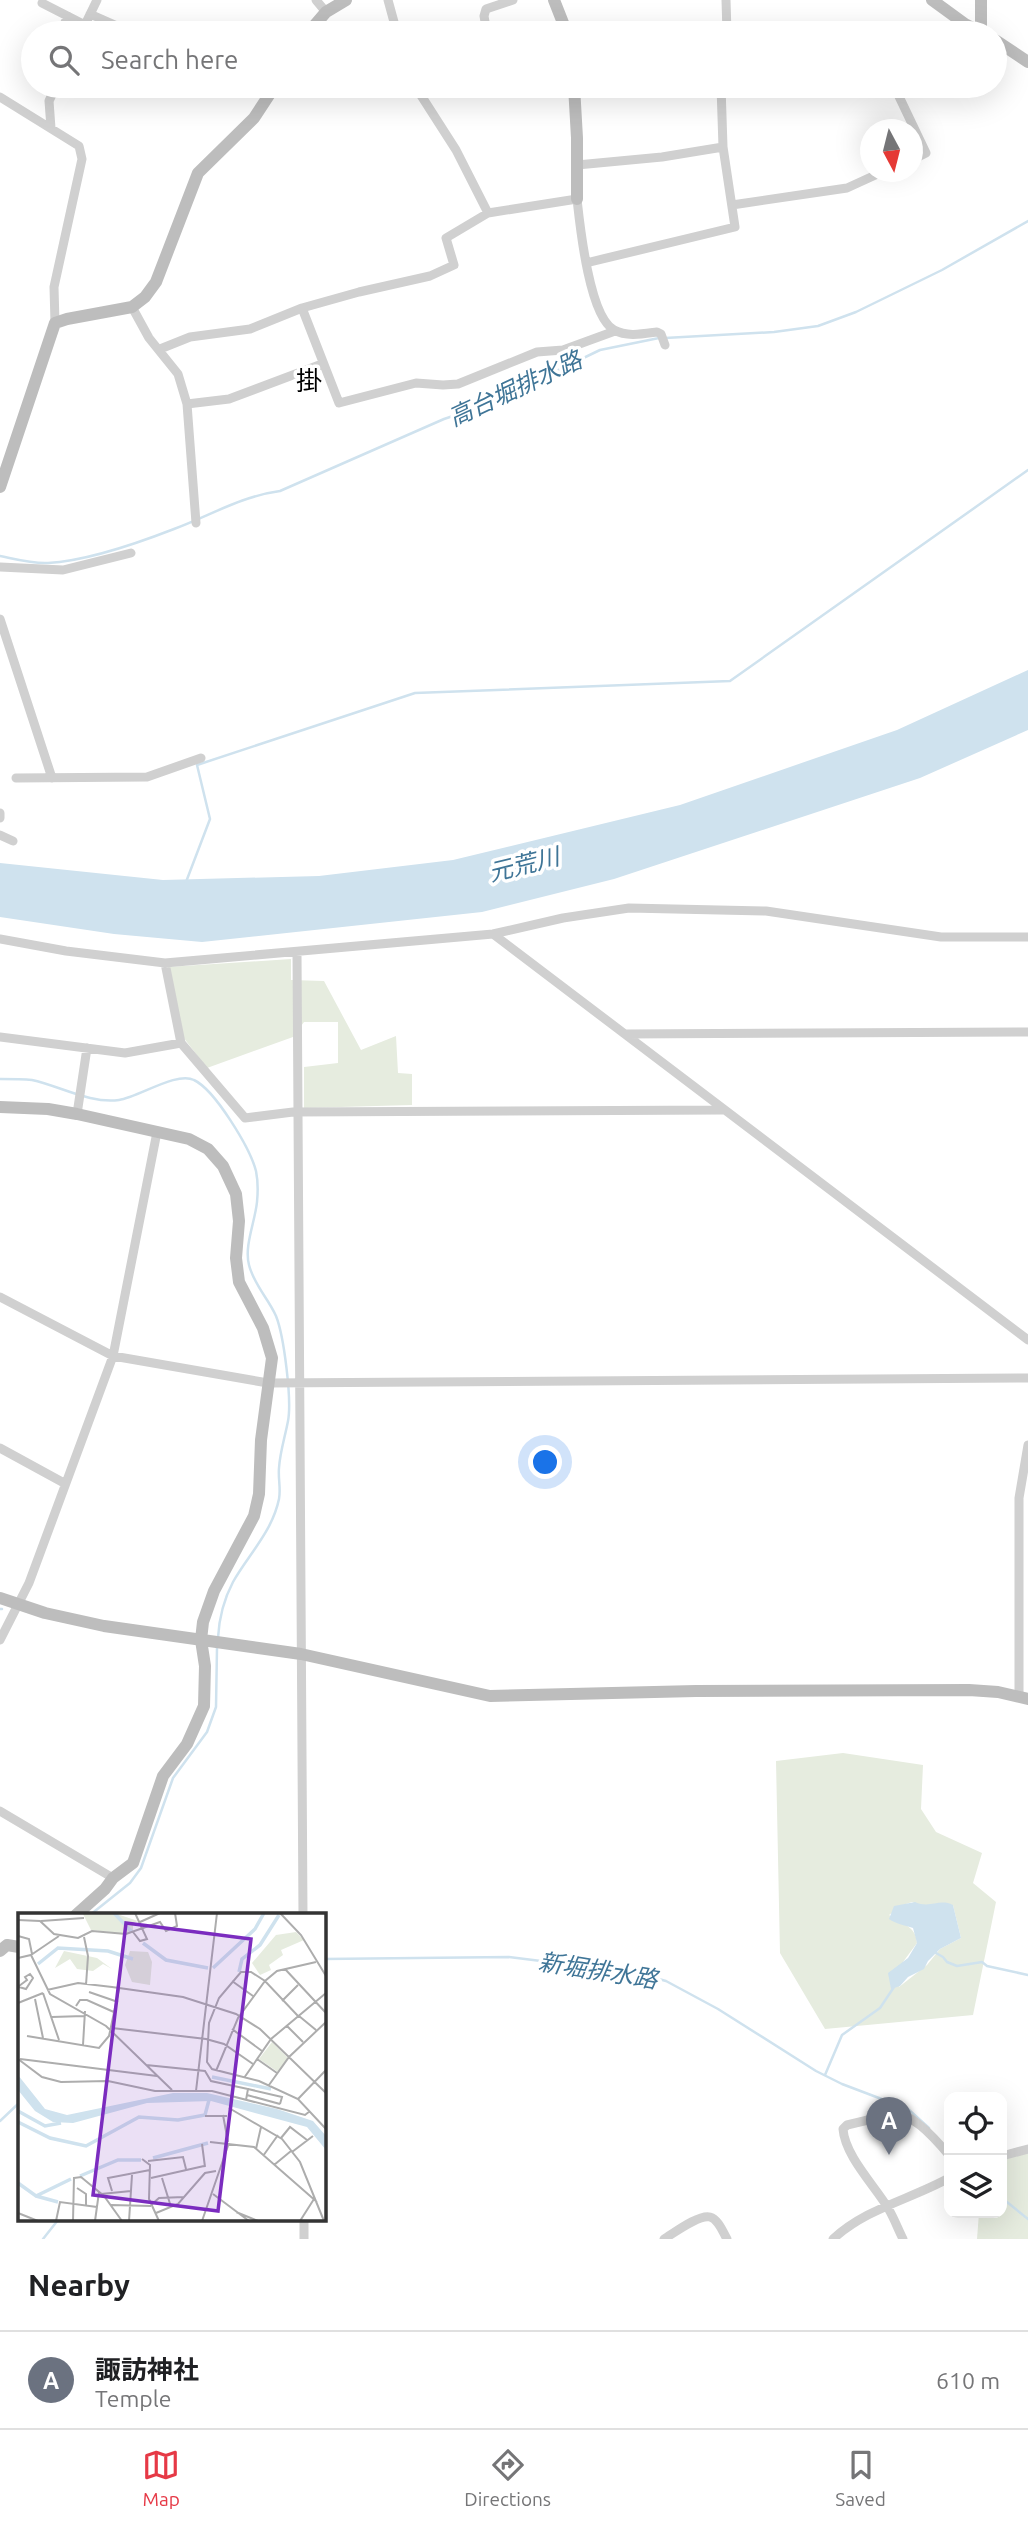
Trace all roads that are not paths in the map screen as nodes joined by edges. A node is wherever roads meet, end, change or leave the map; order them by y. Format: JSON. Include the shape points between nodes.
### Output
{"nodes":[{"id":1,"x":97,"y":0,"type":"edge"},
{"id":2,"x":316,"y":0,"type":"edge"},
{"id":3,"x":346,"y":0,"type":"edge"},
{"id":4,"x":388,"y":0,"type":"edge"},
{"id":5,"x":513,"y":0,"type":"edge"},
{"id":6,"x":554,"y":0,"type":"edge"},
{"id":7,"x":726,"y":0,"type":"edge"},
{"id":8,"x":932,"y":0,"type":"edge"},
{"id":9,"x":981,"y":0,"type":"edge"},
{"id":10,"x":42,"y":3,"type":"dead end"},
{"id":11,"x":326,"y":12,"type":"junction"},
{"id":12,"x":90,"y":14,"type":"junction"},
{"id":13,"x":68,"y":16,"type":"junction"},
{"id":14,"x":66,"y":21,"type":"edge"},
{"id":15,"x":74,"y":21,"type":"edge"},
{"id":16,"x":87,"y":21,"type":"edge"},
{"id":17,"x":106,"y":21,"type":"edge"},
{"id":18,"x":318,"y":21,"type":"edge"},
{"id":19,"x":394,"y":21,"type":"edge"},
{"id":20,"x":485,"y":21,"type":"edge"},
{"id":21,"x":562,"y":21,"type":"edge"},
{"id":22,"x":727,"y":21,"type":"edge"},
{"id":23,"x":961,"y":21,"type":"edge"},
{"id":24,"x":982,"y":21,"type":"edge"},
{"id":25,"x":1007,"y":48,"type":"edge"},
{"id":26,"x":1028,"y":62,"type":"edge"},
{"id":27,"x":0,"y":97,"type":"edge"},
{"id":28,"x":50,"y":98,"type":"edge"},
{"id":29,"x":267,"y":98,"type":"edge"},
{"id":30,"x":423,"y":98,"type":"edge"},
{"id":31,"x":574,"y":98,"type":"edge"},
{"id":32,"x":721,"y":98,"type":"edge"},
{"id":33,"x":900,"y":98,"type":"edge"},
{"id":34,"x":910,"y":119,"type":"edge"},
{"id":35,"x":51,"y":128,"type":"junction"},
{"id":36,"x":723,"y":147,"type":"junction"},
{"id":37,"x":577,"y":165,"type":"junction"},
{"id":38,"x":860,"y":182,"type":"edge"},
{"id":39,"x":577,"y":199,"type":"junction"},
{"id":40,"x":732,"y":205,"type":"junction"},
{"id":41,"x":488,"y":213,"type":"junction"},
{"id":42,"x":586,"y":262,"type":"junction"},
{"id":43,"x":132,"y":307,"type":"junction"},
{"id":44,"x":302,"y":308,"type":"junction"},
{"id":45,"x":55,"y":323,"type":"junction"},
{"id":46,"x":615,"y":331,"type":"junction"},
{"id":47,"x":665,"y":345,"type":"dead end"},
{"id":48,"x":160,"y":349,"type":"junction"},
{"id":49,"x":322,"y":364,"type":"junction"},
{"id":50,"x":187,"y":404,"type":"junction"},
{"id":51,"x":0,"y":487,"type":"edge"},
{"id":52,"x":196,"y":523,"type":"dead end"},
{"id":53,"x":131,"y":553,"type":"dead end"},
{"id":54,"x":0,"y":567,"type":"edge"},
{"id":55,"x":0,"y":619,"type":"edge"},
{"id":56,"x":201,"y":758,"type":"dead end"},
{"id":57,"x":16,"y":778,"type":"dead end"},
{"id":58,"x":52,"y":778,"type":"junction"},
{"id":59,"x":0,"y":835,"type":"edge"},
{"id":60,"x":13,"y":841,"type":"dead end"},
{"id":61,"x":493,"y":934,"type":"junction"},
{"id":62,"x":1028,"y":937,"type":"edge"},
{"id":63,"x":0,"y":939,"type":"edge"},
{"id":64,"x":297,"y":953,"type":"junction"},
{"id":65,"x":165,"y":963,"type":"junction"},
{"id":66,"x":1028,"y":1032,"type":"edge"},
{"id":67,"x":625,"y":1034,"type":"junction"},
{"id":68,"x":0,"y":1037,"type":"edge"},
{"id":69,"x":181,"y":1043,"type":"junction"},
{"id":70,"x":87,"y":1048,"type":"junction"},
{"id":71,"x":0,"y":1107,"type":"edge"},
{"id":72,"x":723,"y":1110,"type":"junction"},
{"id":73,"x":298,"y":1113,"type":"junction"},
{"id":74,"x":77,"y":1114,"type":"junction"},
{"id":75,"x":157,"y":1132,"type":"junction"},
{"id":76,"x":0,"y":1297,"type":"edge"},
{"id":77,"x":1028,"y":1340,"type":"edge"},
{"id":78,"x":113,"y":1356,"type":"junction"},
{"id":79,"x":1028,"y":1378,"type":"edge"},
{"id":80,"x":299,"y":1382,"type":"junction"},
{"id":81,"x":268,"y":1383,"type":"junction"},
{"id":82,"x":1028,"y":1445,"type":"edge"},
{"id":83,"x":0,"y":1448,"type":"edge"},
{"id":84,"x":64,"y":1483,"type":"junction"},
{"id":85,"x":1023,"y":1498,"type":"edge"},
{"id":86,"x":1024,"y":1592,"type":"edge"},
{"id":87,"x":0,"y":1598,"type":"edge"},
{"id":88,"x":20,"y":1605,"type":"junction"},
{"id":89,"x":0,"y":1640,"type":"edge"},
{"id":90,"x":201,"y":1640,"type":"junction"},
{"id":91,"x":301,"y":1654,"type":"junction"},
{"id":92,"x":1023,"y":1698,"type":"edge"},
{"id":93,"x":0,"y":1811,"type":"edge"},
{"id":94,"x":113,"y":1878,"type":"junction"},
{"id":95,"x":78,"y":1913,"type":"edge"},
{"id":96,"x":303,"y":1913,"type":"edge"},
{"id":97,"x":18,"y":1947,"type":"edge"},
{"id":98,"x":0,"y":1951,"type":"edge"},
{"id":99,"x":1028,"y":2149,"type":"edge"},
{"id":100,"x":944,"y":2150,"type":"edge"},
{"id":101,"x":1006,"y":2155,"type":"edge"},
{"id":102,"x":944,"y":2180,"type":"edge"},
{"id":103,"x":887,"y":2206,"type":"junction"},
{"id":104,"x":664,"y":2239,"type":"edge"},
{"id":105,"x":727,"y":2239,"type":"edge"},
{"id":106,"x":833,"y":2239,"type":"edge"},
{"id":107,"x":903,"y":2239,"type":"edge"}],
"edges":[{"from":1,"to":12,"type":"street"},
{"from":2,"to":11,"type":"street"},
{"from":3,"to":11,"type":"street"},
{"from":4,"to":19,"type":"street"},
{"from":5,"to":20,"type":"street","via":[[486,9]]},
{"from":6,"to":21,"type":"street"},
{"from":7,"to":22,"type":"street"},
{"from":8,"to":23,"type":"street"},
{"from":9,"to":24,"type":"street"},
{"from":10,"to":13,"type":"street"},
{"from":11,"to":18,"type":"street"},
{"from":12,"to":16,"type":"street"},
{"from":12,"to":17,"type":"street"},
{"from":13,"to":14,"type":"street"},
{"from":13,"to":15,"type":"street"},
{"from":25,"to":26,"type":"street"},
{"from":27,"to":35,"type":"street"},
{"from":28,"to":35,"type":"street"},
{"from":29,"to":43,"type":"street","via":[[254,118],[198,173],[156,282]]},
{"from":30,"to":41,"type":"street"},
{"from":31,"to":37,"type":"street"},
{"from":32,"to":36,"type":"street"},
{"from":33,"to":34,"type":"street"},
{"from":35,"to":45,"type":"street","via":[[79,146],[82,159],[54,286]]},
{"from":36,"to":37,"type":"street"},
{"from":36,"to":40,"type":"street"},
{"from":37,"to":39,"type":"street"},
{"from":38,"to":40,"type":"street","via":[[847,188]]},
{"from":39,"to":41,"type":"street"},
{"from":39,"to":42,"type":"street"},
{"from":40,"to":42,"type":"street","via":[[734,227]]},
{"from":41,"to":44,"type":"street","via":[[446,238],[454,265],[430,276]]},
{"from":42,"to":46,"type":"street","via":[[597,304]]},
{"from":43,"to":45,"type":"street"},
{"from":43,"to":48,"type":"street"},
{"from":44,"to":48,"type":"street","via":[[250,330],[190,337]]},
{"from":44,"to":49,"type":"street"},
{"from":45,"to":51,"type":"street"},
{"from":46,"to":47,"type":"street","via":[[627,335],[657,332]]},
{"from":46,"to":49,"type":"street","via":[[563,350],[537,352],[458,384],[416,383],[339,403]]},
{"from":48,"to":50,"type":"street","via":[[178,374]]},
{"from":49,"to":50,"type":"street","via":[[229,399]]},
{"from":50,"to":52,"type":"street"},
{"from":53,"to":54,"type":"street","via":[[63,570]]},
{"from":55,"to":58,"type":"street"},
{"from":56,"to":58,"type":"street","via":[[147,777]]},
{"from":57,"to":58,"type":"street"},
{"from":59,"to":60,"type":"street"},
{"from":61,"to":62,"type":"street","via":[[629,908],[766,911],[941,937]]},
{"from":61,"to":64,"type":"street"},
{"from":61,"to":67,"type":"street"},
{"from":63,"to":65,"type":"street"},
{"from":64,"to":65,"type":"street"},
{"from":64,"to":73,"type":"street"},
{"from":65,"to":69,"type":"street"},
{"from":66,"to":67,"type":"street"},
{"from":67,"to":72,"type":"street"},
{"from":68,"to":70,"type":"street"},
{"from":69,"to":70,"type":"street","via":[[124,1053]]},
{"from":69,"to":73,"type":"street","via":[[245,1118]]},
{"from":70,"to":74,"type":"street"},
{"from":71,"to":74,"type":"street"},
{"from":72,"to":73,"type":"street"},
{"from":72,"to":77,"type":"street"},
{"from":73,"to":80,"type":"street"},
{"from":74,"to":75,"type":"street"},
{"from":75,"to":78,"type":"street"},
{"from":75,"to":81,"type":"street","via":[[208,1149],[223,1166],[236,1194],[239,1282],[272,1358]]},
{"from":76,"to":78,"type":"street"},
{"from":78,"to":81,"type":"street"},
{"from":78,"to":84,"type":"street"},
{"from":79,"to":80,"type":"street"},
{"from":80,"to":81,"type":"street"},
{"from":80,"to":91,"type":"street"},
{"from":81,"to":90,"type":"street","via":[[254,1516],[214,1591]]},
{"from":82,"to":85,"type":"street"},
{"from":83,"to":84,"type":"street"},
{"from":84,"to":88,"type":"street"},
{"from":85,"to":86,"type":"street"},
{"from":86,"to":92,"type":"street"},
{"from":87,"to":88,"type":"street"},
{"from":88,"to":89,"type":"street"},
{"from":88,"to":90,"type":"street","via":[[104,1626]]},
{"from":90,"to":91,"type":"street"},
{"from":90,"to":94,"type":"street","via":[[205,1688],[198,1724],[163,1776],[133,1863]]},
{"from":91,"to":92,"type":"street","via":[[510,1698],[696,1691],[969,1690]]},
{"from":91,"to":96,"type":"street"},
{"from":93,"to":94,"type":"street"},
{"from":94,"to":95,"type":"street"},
{"from":97,"to":98,"type":"street","via":[[7,1945]]},
{"from":99,"to":101,"type":"street"},
{"from":100,"to":103,"type":"street","via":[[915,2119],[886,2108],[843,2129],[849,2148]]},
{"from":102,"to":103,"type":"street"},
{"from":103,"to":106,"type":"street","via":[[869,2212]]},
{"from":103,"to":107,"type":"street"},
{"from":104,"to":105,"type":"street","via":[[699,2217],[709,2216]]}]}
